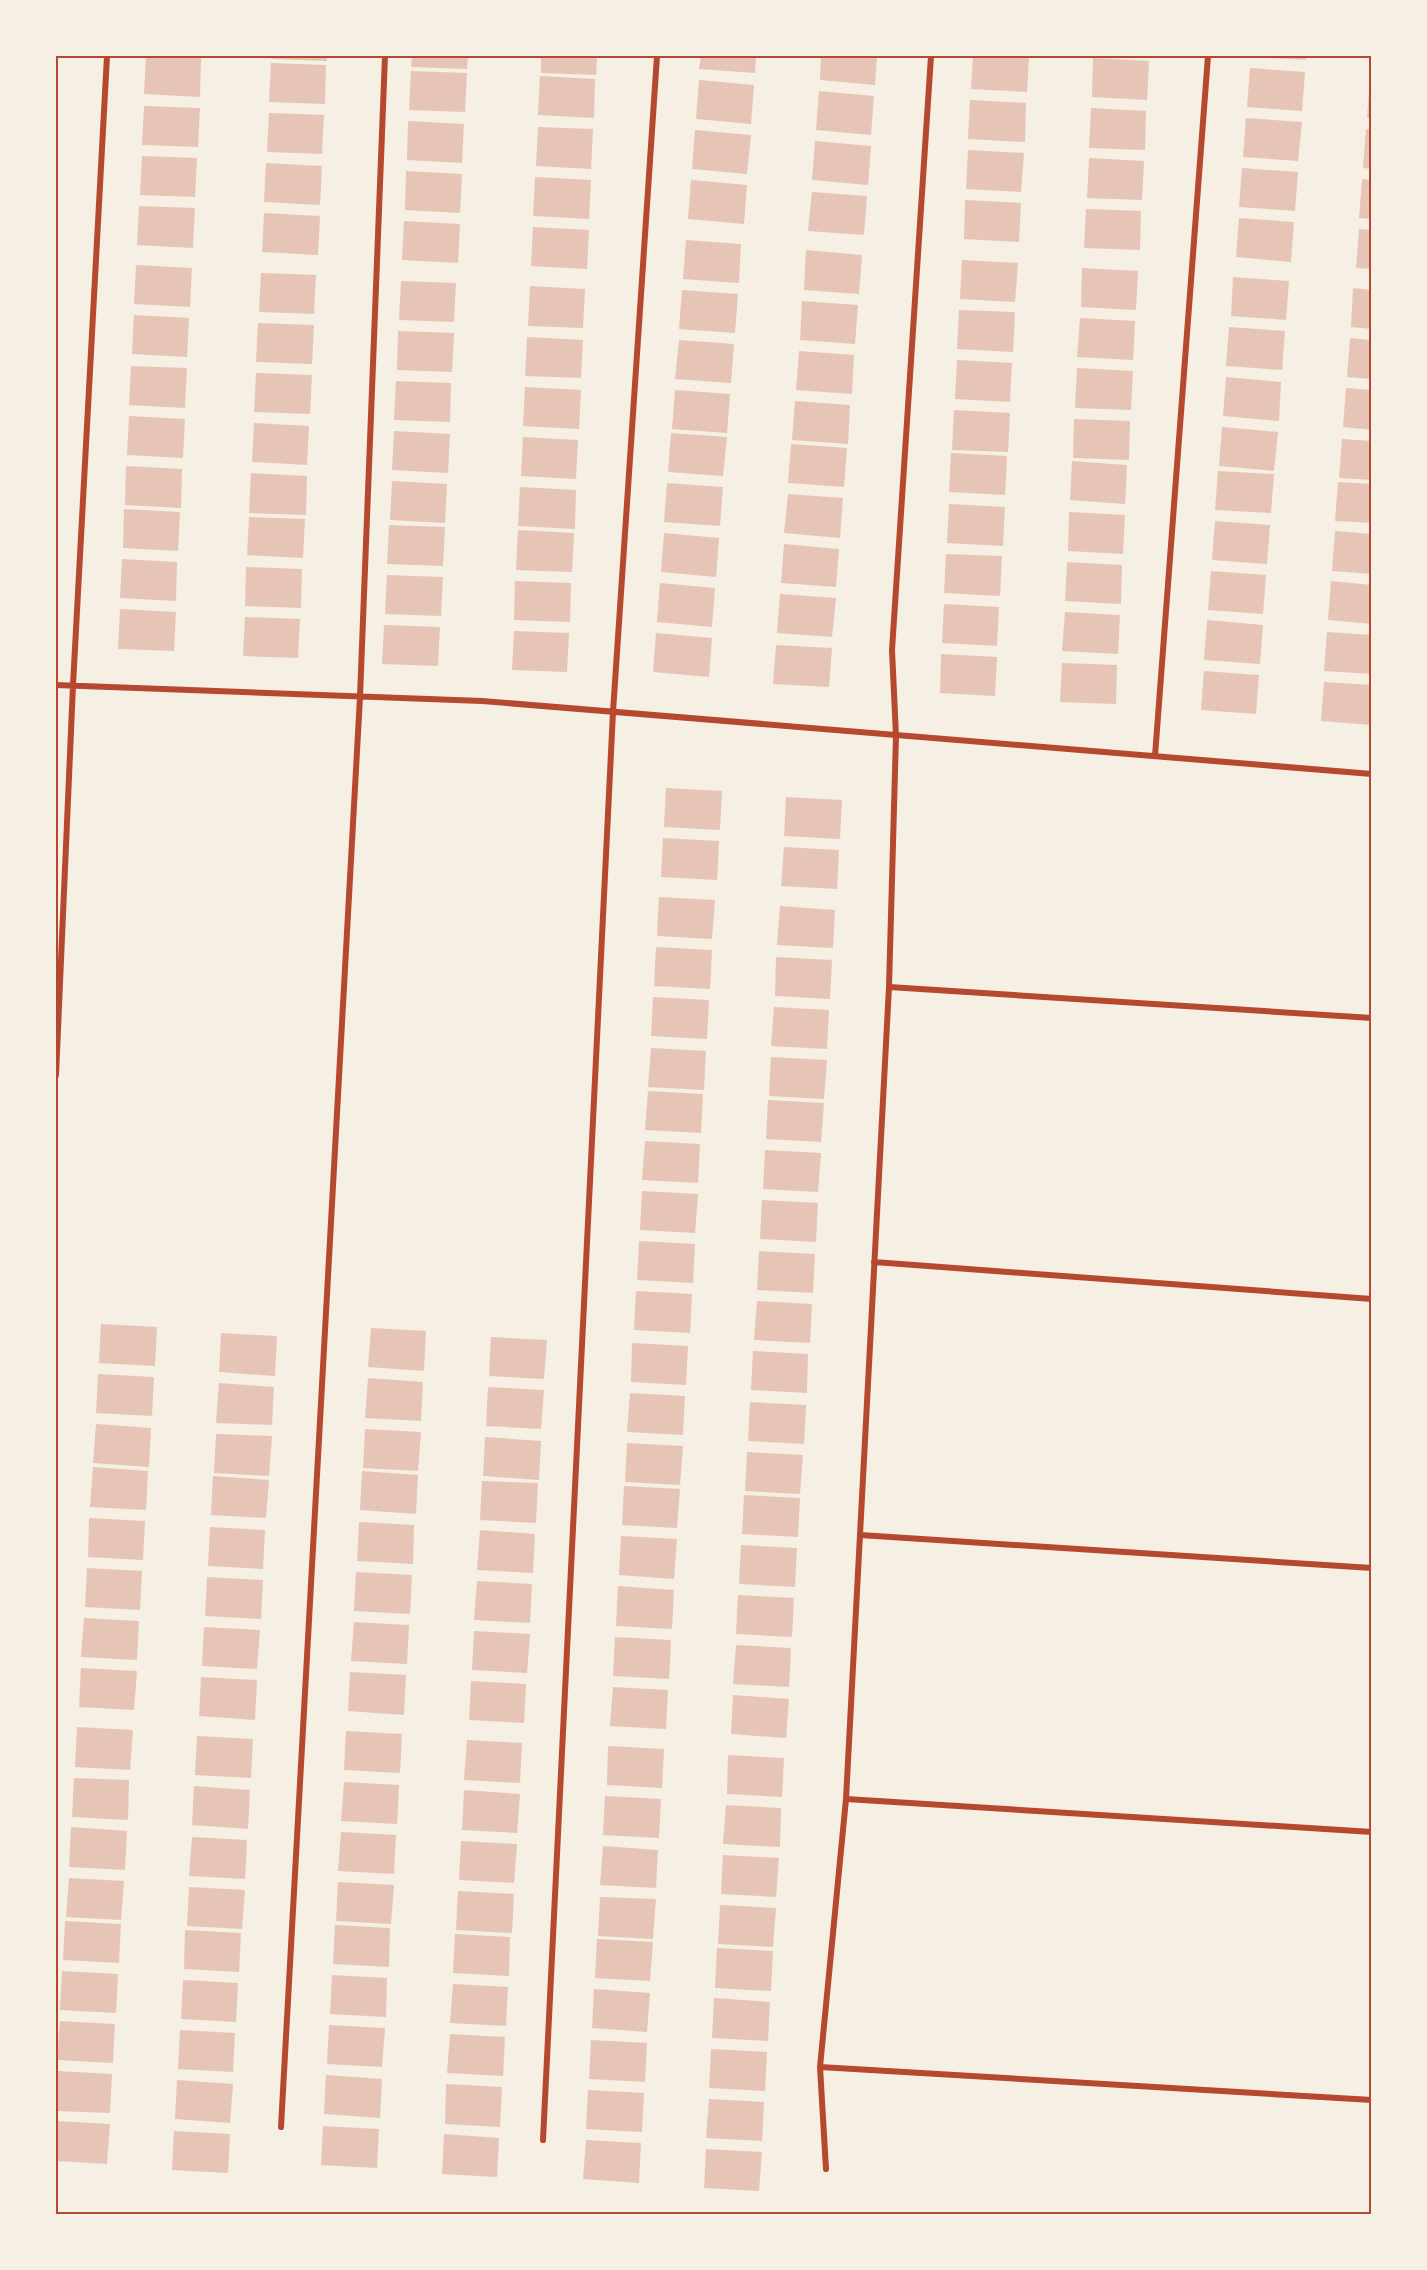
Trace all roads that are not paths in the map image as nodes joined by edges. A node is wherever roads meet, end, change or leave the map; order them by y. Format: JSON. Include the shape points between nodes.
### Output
{"nodes":[{"id":1,"x":107,"y":56,"type":"edge"},
{"id":2,"x":386,"y":56,"type":"edge"},
{"id":3,"x":657,"y":56,"type":"edge"},
{"id":4,"x":931,"y":56,"type":"edge"},
{"id":5,"x":1208,"y":56,"type":"edge"},
{"id":6,"x":56,"y":685,"type":"edge"},
{"id":7,"x":74,"y":686,"type":"junction"},
{"id":8,"x":360,"y":697,"type":"junction"},
{"id":9,"x":613,"y":712,"type":"junction"},
{"id":10,"x":896,"y":736,"type":"junction"},
{"id":11,"x":1155,"y":756,"type":"junction"},
{"id":12,"x":1371,"y":774,"type":"edge"},
{"id":13,"x":889,"y":987,"type":"junction"},
{"id":14,"x":1371,"y":1018,"type":"edge"},
{"id":15,"x":56,"y":1075,"type":"edge"},
{"id":16,"x":874,"y":1262,"type":"junction"},
{"id":17,"x":1371,"y":1299,"type":"edge"},
{"id":18,"x":860,"y":1535,"type":"junction"},
{"id":19,"x":1371,"y":1569,"type":"edge"},
{"id":20,"x":846,"y":1799,"type":"junction"},
{"id":21,"x":1371,"y":1832,"type":"edge"},
{"id":22,"x":819,"y":2067,"type":"junction"},
{"id":23,"x":1371,"y":2100,"type":"edge"},
{"id":24,"x":282,"y":2127,"type":"dead end"},
{"id":25,"x":543,"y":2140,"type":"dead end"},
{"id":26,"x":826,"y":2169,"type":"dead end"}],
"edges":[{"from":1,"to":7,"type":"street"},
{"from":2,"to":8,"type":"street"},
{"from":3,"to":9,"type":"street"},
{"from":4,"to":10,"type":"street","via":[[892,650]]},
{"from":5,"to":11,"type":"street"},
{"from":6,"to":7,"type":"street"},
{"from":7,"to":8,"type":"street"},
{"from":7,"to":15,"type":"street"},
{"from":8,"to":9,"type":"street","via":[[482,701]]},
{"from":8,"to":24,"type":"street"},
{"from":9,"to":10,"type":"street"},
{"from":9,"to":25,"type":"street"},
{"from":10,"to":11,"type":"street"},
{"from":10,"to":13,"type":"street"},
{"from":11,"to":12,"type":"street"},
{"from":13,"to":14,"type":"street"},
{"from":13,"to":16,"type":"street"},
{"from":16,"to":17,"type":"street"},
{"from":16,"to":18,"type":"street"},
{"from":18,"to":19,"type":"street"},
{"from":18,"to":20,"type":"street"},
{"from":20,"to":21,"type":"street"},
{"from":20,"to":22,"type":"street"},
{"from":22,"to":23,"type":"street"},
{"from":22,"to":26,"type":"street"}]}
